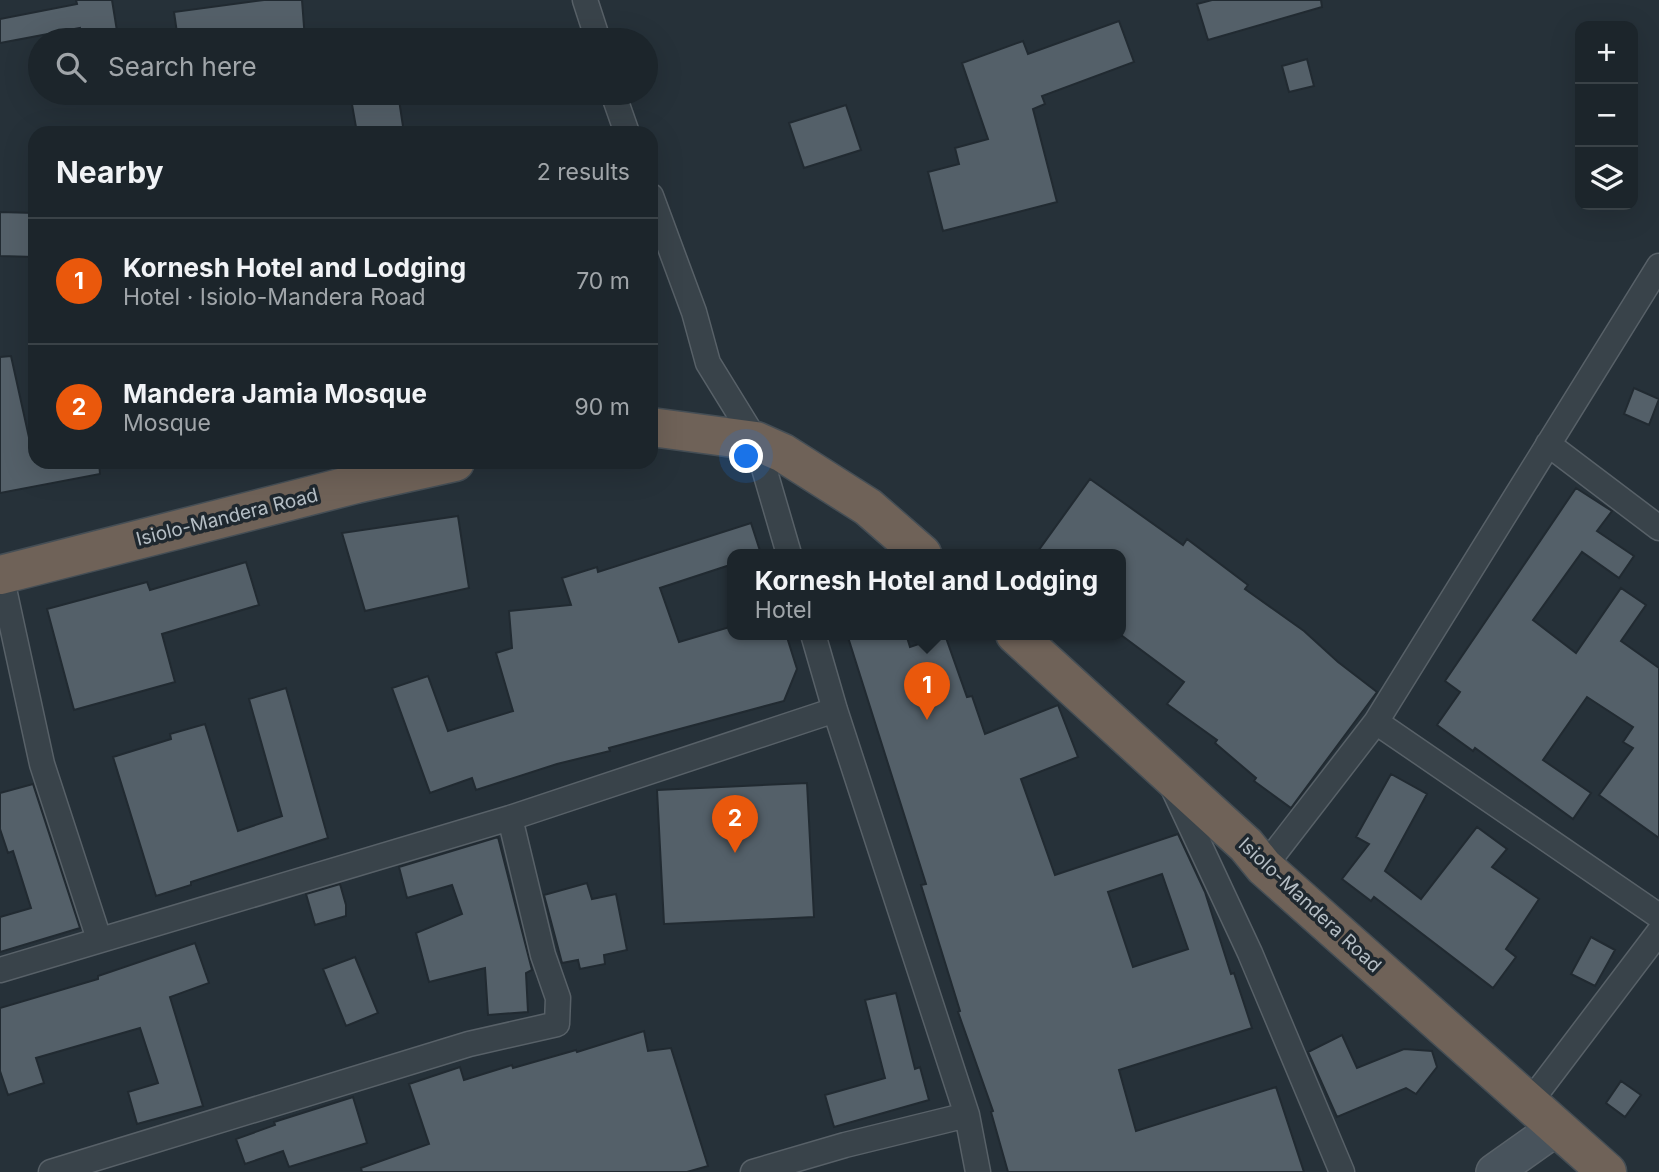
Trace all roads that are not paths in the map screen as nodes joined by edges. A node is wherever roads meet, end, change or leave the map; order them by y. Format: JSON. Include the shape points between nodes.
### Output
{"nodes":[{"id":1,"x":585,"y":0,"type":"edge"},
{"id":2,"x":594,"y":28,"type":"edge"},
{"id":3,"x":617,"y":105,"type":"edge"},
{"id":4,"x":625,"y":126,"type":"edge"},
{"id":5,"x":658,"y":215,"type":"edge"},
{"id":6,"x":1659,"y":266,"type":"edge"},
{"id":7,"x":658,"y":428,"type":"edge"},
{"id":8,"x":756,"y":441,"type":"junction"},
{"id":9,"x":1548,"y":444,"type":"junction"},
{"id":10,"x":424,"y":469,"type":"edge"},
{"id":11,"x":1659,"y":528,"type":"edge"},
{"id":12,"x":788,"y":549,"type":"edge"},
{"id":13,"x":916,"y":549,"type":"edge"},
{"id":14,"x":1,"y":575,"type":"edge"},
{"id":15,"x":815,"y":640,"type":"edge"},
{"id":16,"x":1022,"y":640,"type":"edge"},
{"id":17,"x":835,"y":710,"type":"junction"},
{"id":18,"x":1376,"y":722,"type":"junction"},
{"id":19,"x":1165,"y":772,"type":"junction"},
{"id":20,"x":510,"y":818,"type":"junction"},
{"id":21,"x":1264,"y":867,"type":"junction"},
{"id":22,"x":1659,"y":916,"type":"edge"},
{"id":23,"x":1659,"y":932,"type":"edge"},
{"id":24,"x":99,"y":939,"type":"junction"},
{"id":25,"x":0,"y":970,"type":"edge"},
{"id":26,"x":967,"y":1115,"type":"junction"},
{"id":27,"x":1543,"y":1115,"type":"junction"},
{"id":28,"x":51,"y":1172,"type":"edge"},
{"id":29,"x":753,"y":1172,"type":"edge"},
{"id":30,"x":978,"y":1172,"type":"edge"},
{"id":31,"x":1342,"y":1172,"type":"edge"},
{"id":32,"x":1494,"y":1172,"type":"edge"},
{"id":33,"x":1607,"y":1172,"type":"edge"}],
"edges":[{"from":1,"to":2,"type":"street"},
{"from":3,"to":4,"type":"street"},
{"from":5,"to":8,"type":"street","via":[[708,363]]},
{"from":6,"to":9,"type":"street"},
{"from":7,"to":8,"type":"highway"},
{"from":8,"to":12,"type":"street"},
{"from":8,"to":13,"type":"highway","via":[[783,453],[868,508]]},
{"from":9,"to":11,"type":"street"},
{"from":9,"to":18,"type":"street"},
{"from":10,"to":14,"type":"highway","name":"Isiolo-Mandera Road"},
{"from":14,"to":24,"type":"street","via":[[42,764]]},
{"from":15,"to":17,"type":"street"},
{"from":16,"to":19,"type":"highway","name":"Isiolo-Mandera Road"},
{"from":17,"to":20,"type":"street"},
{"from":17,"to":26,"type":"street"},
{"from":18,"to":21,"type":"street"},
{"from":18,"to":22,"type":"street"},
{"from":19,"to":21,"type":"highway","name":"Isiolo-Mandera Road"},
{"from":19,"to":31,"type":"street","via":[[1250,953]]},
{"from":20,"to":24,"type":"street"},
{"from":20,"to":28,"type":"street","via":[[543,956],[558,998],[557,1024],[469,1044]]},
{"from":21,"to":27,"type":"highway","name":"Isiolo-Mandera Road"},
{"from":23,"to":27,"type":"street"},
{"from":24,"to":25,"type":"street"},
{"from":26,"to":29,"type":"street"},
{"from":26,"to":30,"type":"street"},
{"from":27,"to":32,"type":"main road"},
{"from":27,"to":33,"type":"highway","name":"Isiolo-Mandera Road"}]}
